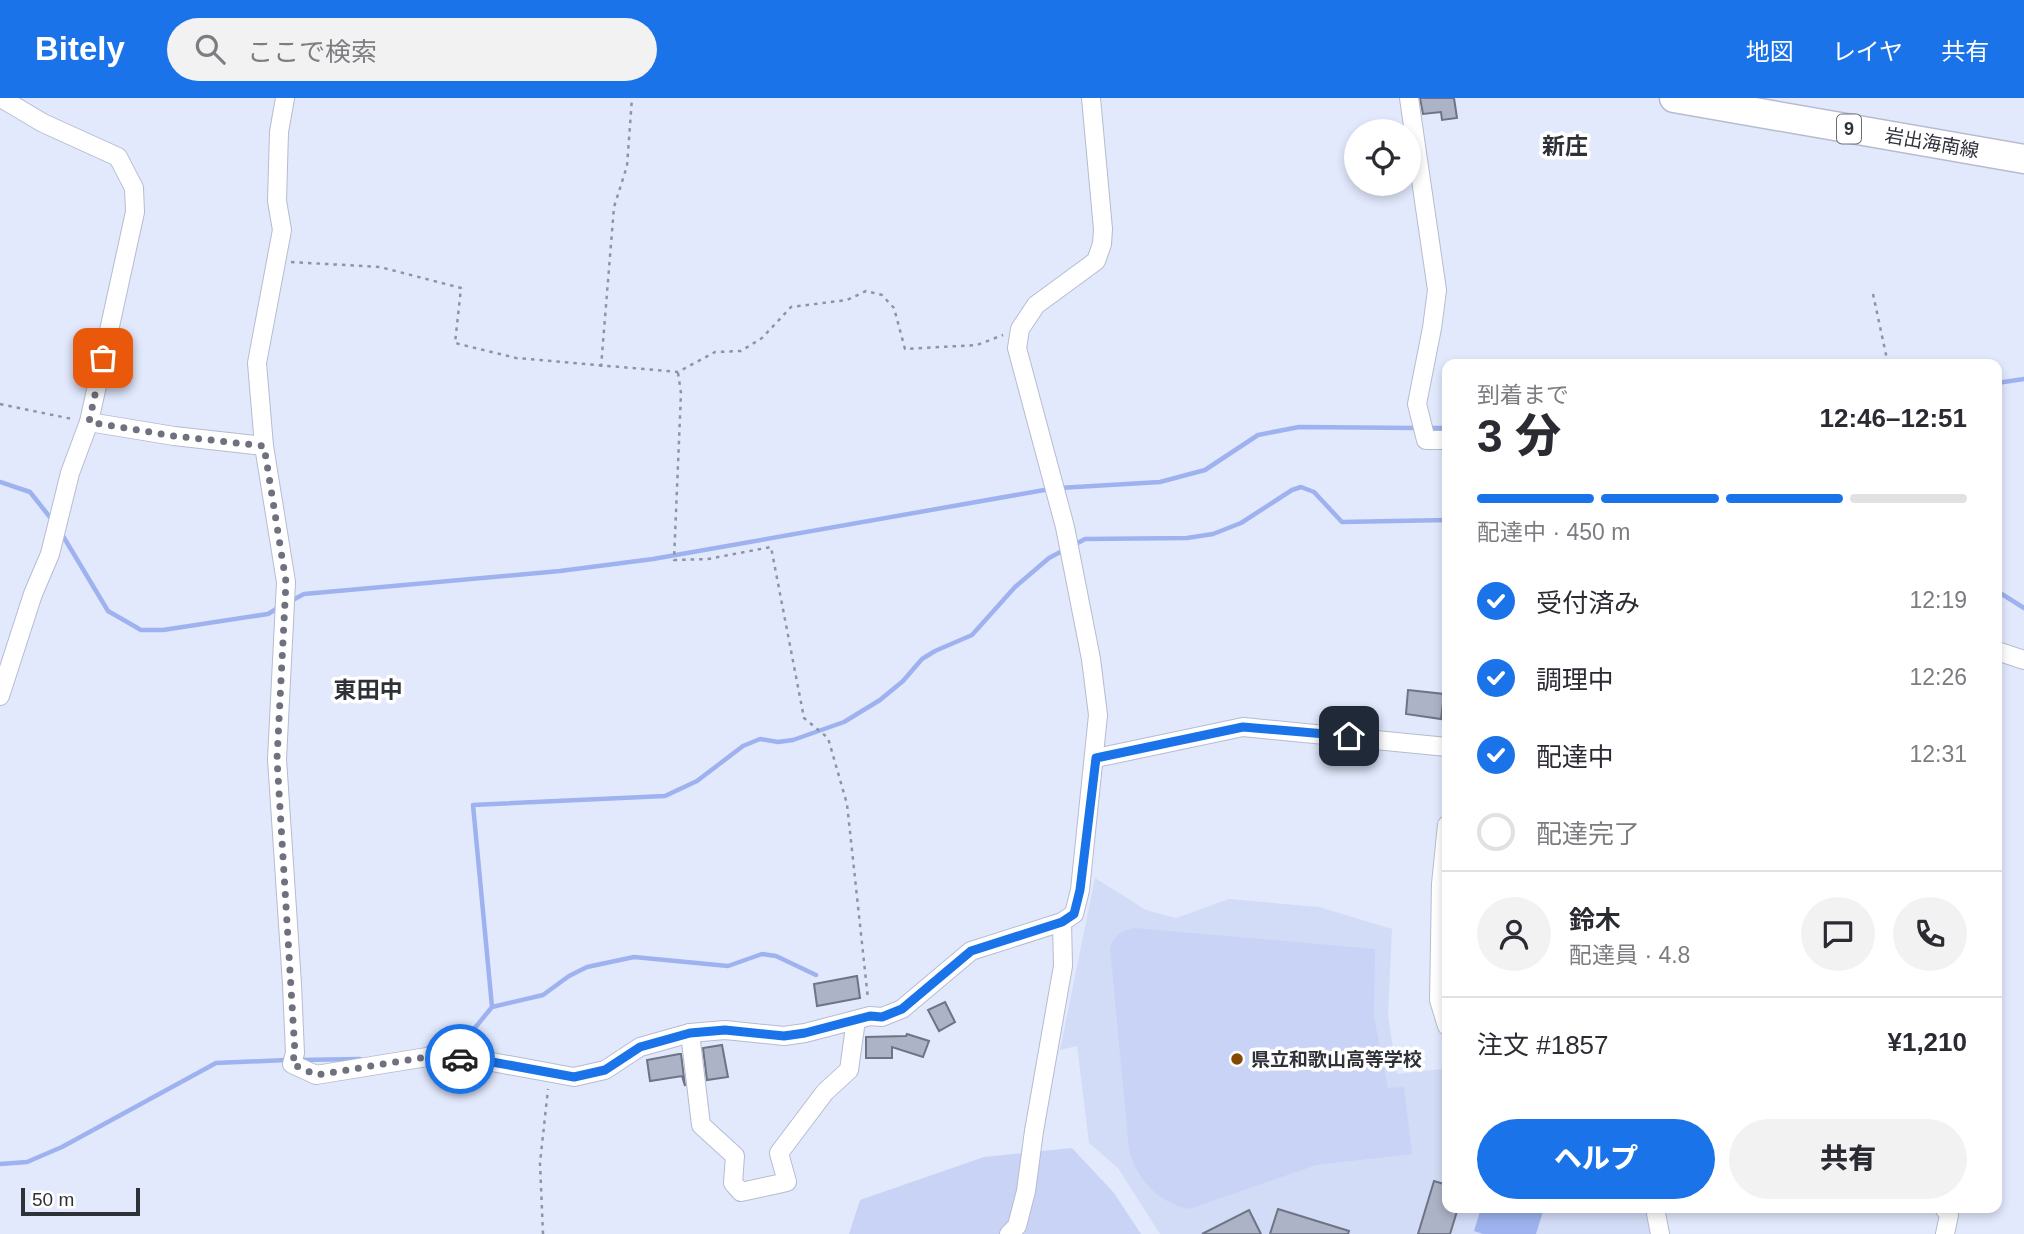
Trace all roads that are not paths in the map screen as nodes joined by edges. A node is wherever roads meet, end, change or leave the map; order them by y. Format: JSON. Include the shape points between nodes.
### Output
{"nodes":[{"id":1,"x":1,"y":98,"type":"edge"},
{"id":2,"x":285,"y":98,"type":"edge"},
{"id":3,"x":1091,"y":98,"type":"edge"},
{"id":4,"x":1409,"y":98,"type":"edge"},
{"id":5,"x":1674,"y":98,"type":"edge"},
{"id":6,"x":2024,"y":159,"type":"edge"},
{"id":7,"x":89,"y":422,"type":"junction"},
{"id":8,"x":1442,"y":440,"type":"edge"},
{"id":9,"x":264,"y":446,"type":"junction"},
{"id":10,"x":2002,"y":653,"type":"edge"},
{"id":11,"x":2024,"y":660,"type":"edge"},
{"id":12,"x":0,"y":696,"type":"edge"},
{"id":13,"x":1442,"y":747,"type":"edge"},
{"id":14,"x":1096,"y":758,"type":"junction"},
{"id":15,"x":1442,"y":874,"type":"edge"},
{"id":16,"x":1062,"y":922,"type":"junction"},
{"id":17,"x":1442,"y":942,"type":"edge"},
{"id":18,"x":863,"y":1018,"type":"junction"},
{"id":19,"x":690,"y":1033,"type":"junction"},
{"id":20,"x":1656,"y":1213,"type":"edge"},
{"id":21,"x":1948,"y":1213,"type":"edge"},
{"id":22,"x":1009,"y":1234,"type":"edge"},
{"id":23,"x":1660,"y":1234,"type":"edge"},
{"id":24,"x":1945,"y":1234,"type":"edge"}],
"edges":[{"from":1,"to":7,"type":"street","via":[[118,157],[134,188],[135,212]]},
{"from":2,"to":9,"type":"street","via":[[277,201],[282,230],[257,363]]},
{"from":3,"to":14,"type":"street","via":[[1102,244],[1096,261],[1036,305],[1020,329],[1017,348],[1065,527],[1091,659],[1098,715]]},
{"from":4,"to":8,"type":"street","via":[[1437,290],[1417,404],[1426,440]]},
{"from":5,"to":6,"type":"main road","name":"岩出海南線","number":"9"},
{"from":7,"to":9,"type":"street"},
{"from":7,"to":12,"type":"street","via":[[70,473],[50,554]]},
{"from":9,"to":19,"type":"street","via":[[286,582],[277,759],[295,1053],[292,1064],[316,1075],[433,1056],[574,1077],[605,1070],[640,1047]]},
{"from":10,"to":11,"type":"street"},
{"from":13,"to":14,"type":"street","via":[[1243,727]]},
{"from":14,"to":16,"type":"street","via":[[1080,890],[1074,914]]},
{"from":15,"to":17,"type":"street"},
{"from":16,"to":18,"type":"street","via":[[971,951],[902,1009]]},
{"from":16,"to":22,"type":"street","via":[[1063,966],[1026,1191],[1017,1226]]},
{"from":18,"to":19,"type":"street","via":[[784,1036],[725,1030]]},
{"from":18,"to":19,"type":"street","via":[[849,1070],[825,1092],[779,1153],[787,1182],[741,1192],[733,1183],[735,1156],[701,1125]]},
{"from":20,"to":23,"type":"street"},
{"from":21,"to":24,"type":"street"}]}
